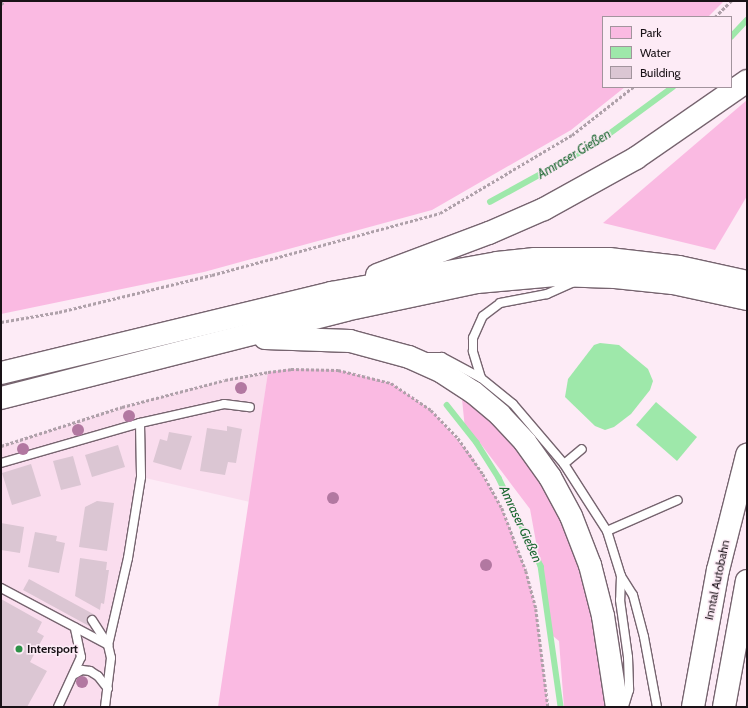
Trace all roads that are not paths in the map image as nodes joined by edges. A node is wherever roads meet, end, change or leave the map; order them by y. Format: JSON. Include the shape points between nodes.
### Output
{"nodes":[{"id":1,"x":747,"y":82,"type":"edge"},
{"id":2,"x":585,"y":276,"type":"junction"},
{"id":3,"x":747,"y":282,"type":"edge"},
{"id":4,"x":331,"y":293,"type":"junction"},
{"id":5,"x":747,"y":299,"type":"edge"},
{"id":6,"x":250,"y":336,"type":"junction"},
{"id":7,"x":409,"y":357,"type":"junction"},
{"id":8,"x":1,"y":373,"type":"edge"},
{"id":9,"x":481,"y":378,"type":"junction"},
{"id":10,"x":1,"y":398,"type":"edge"},
{"id":11,"x":250,"y":407,"type":"dead end"},
{"id":12,"x":140,"y":423,"type":"junction"},
{"id":13,"x":582,"y":449,"type":"dead end"},
{"id":14,"x":747,"y":455,"type":"edge"},
{"id":15,"x":1,"y":463,"type":"edge"},
{"id":16,"x":564,"y":464,"type":"junction"},
{"id":17,"x":678,"y":500,"type":"dead end"},
{"id":18,"x":607,"y":531,"type":"junction"},
{"id":19,"x":621,"y":576,"type":"junction"},
{"id":20,"x":747,"y":581,"type":"edge"},
{"id":21,"x":1,"y":588,"type":"edge"},
{"id":22,"x":92,"y":620,"type":"dead end"},
{"id":23,"x":75,"y":628,"type":"junction"},
{"id":24,"x":108,"y":645,"type":"junction"},
{"id":25,"x":75,"y":674,"type":"junction"},
{"id":26,"x":108,"y":689,"type":"junction"},
{"id":27,"x":58,"y":707,"type":"edge"},
{"id":28,"x":105,"y":707,"type":"edge"},
{"id":29,"x":617,"y":707,"type":"edge"},
{"id":30,"x":623,"y":707,"type":"edge"},
{"id":31,"x":657,"y":707,"type":"edge"},
{"id":32,"x":693,"y":707,"type":"edge"},
{"id":33,"x":724,"y":707,"type":"edge"}],
"edges":[{"from":1,"to":4,"type":"highway","via":[[636,158],[544,209],[489,233]]},
{"from":2,"to":5,"type":"highway","via":[[673,283]]},
{"from":2,"to":6,"type":"highway","via":[[529,277],[452,286],[345,310]]},
{"from":2,"to":9,"type":"lane","via":[[556,291],[508,300],[488,310],[478,322],[473,338],[473,351]]},
{"from":3,"to":4,"type":"highway","via":[[646,262],[542,259],[497,263]]},
{"from":4,"to":8,"type":"highway"},
{"from":6,"to":7,"type":"highway","via":[[286,340],[350,341]]},
{"from":6,"to":10,"type":"highway"},
{"from":7,"to":9,"type":"lane","via":[[442,357]]},
{"from":7,"to":29,"type":"highway","via":[[442,372],[478,397],[525,442],[550,477],[571,516],[590,565],[603,616]]},
{"from":9,"to":16,"type":"lane","via":[[513,404]]},
{"from":11,"to":12,"type":"lane","via":[[224,404]]},
{"from":12,"to":15,"type":"lane"},
{"from":12,"to":24,"type":"lane","via":[[141,477],[128,558]]},
{"from":13,"to":16,"type":"lane"},
{"from":14,"to":32,"type":"highway","name":"Inntal Autobahn","via":[[718,570]]},
{"from":16,"to":18,"type":"lane"},
{"from":17,"to":18,"type":"lane"},
{"from":18,"to":19,"type":"lane"},
{"from":19,"to":30,"type":"lane","via":[[620,600],[628,657],[629,690]]},
{"from":19,"to":31,"type":"lane","via":[[633,595]]},
{"from":20,"to":33,"type":"highway"},
{"from":21,"to":23,"type":"lane"},
{"from":22,"to":24,"type":"lane"},
{"from":23,"to":24,"type":"lane"},
{"from":23,"to":25,"type":"lane","via":[[81,657]]},
{"from":24,"to":26,"type":"lane","via":[[111,658]]},
{"from":25,"to":26,"type":"lane","via":[[82,670],[90,671],[98,676]]},
{"from":25,"to":27,"type":"lane"},
{"from":26,"to":28,"type":"lane"}]}
